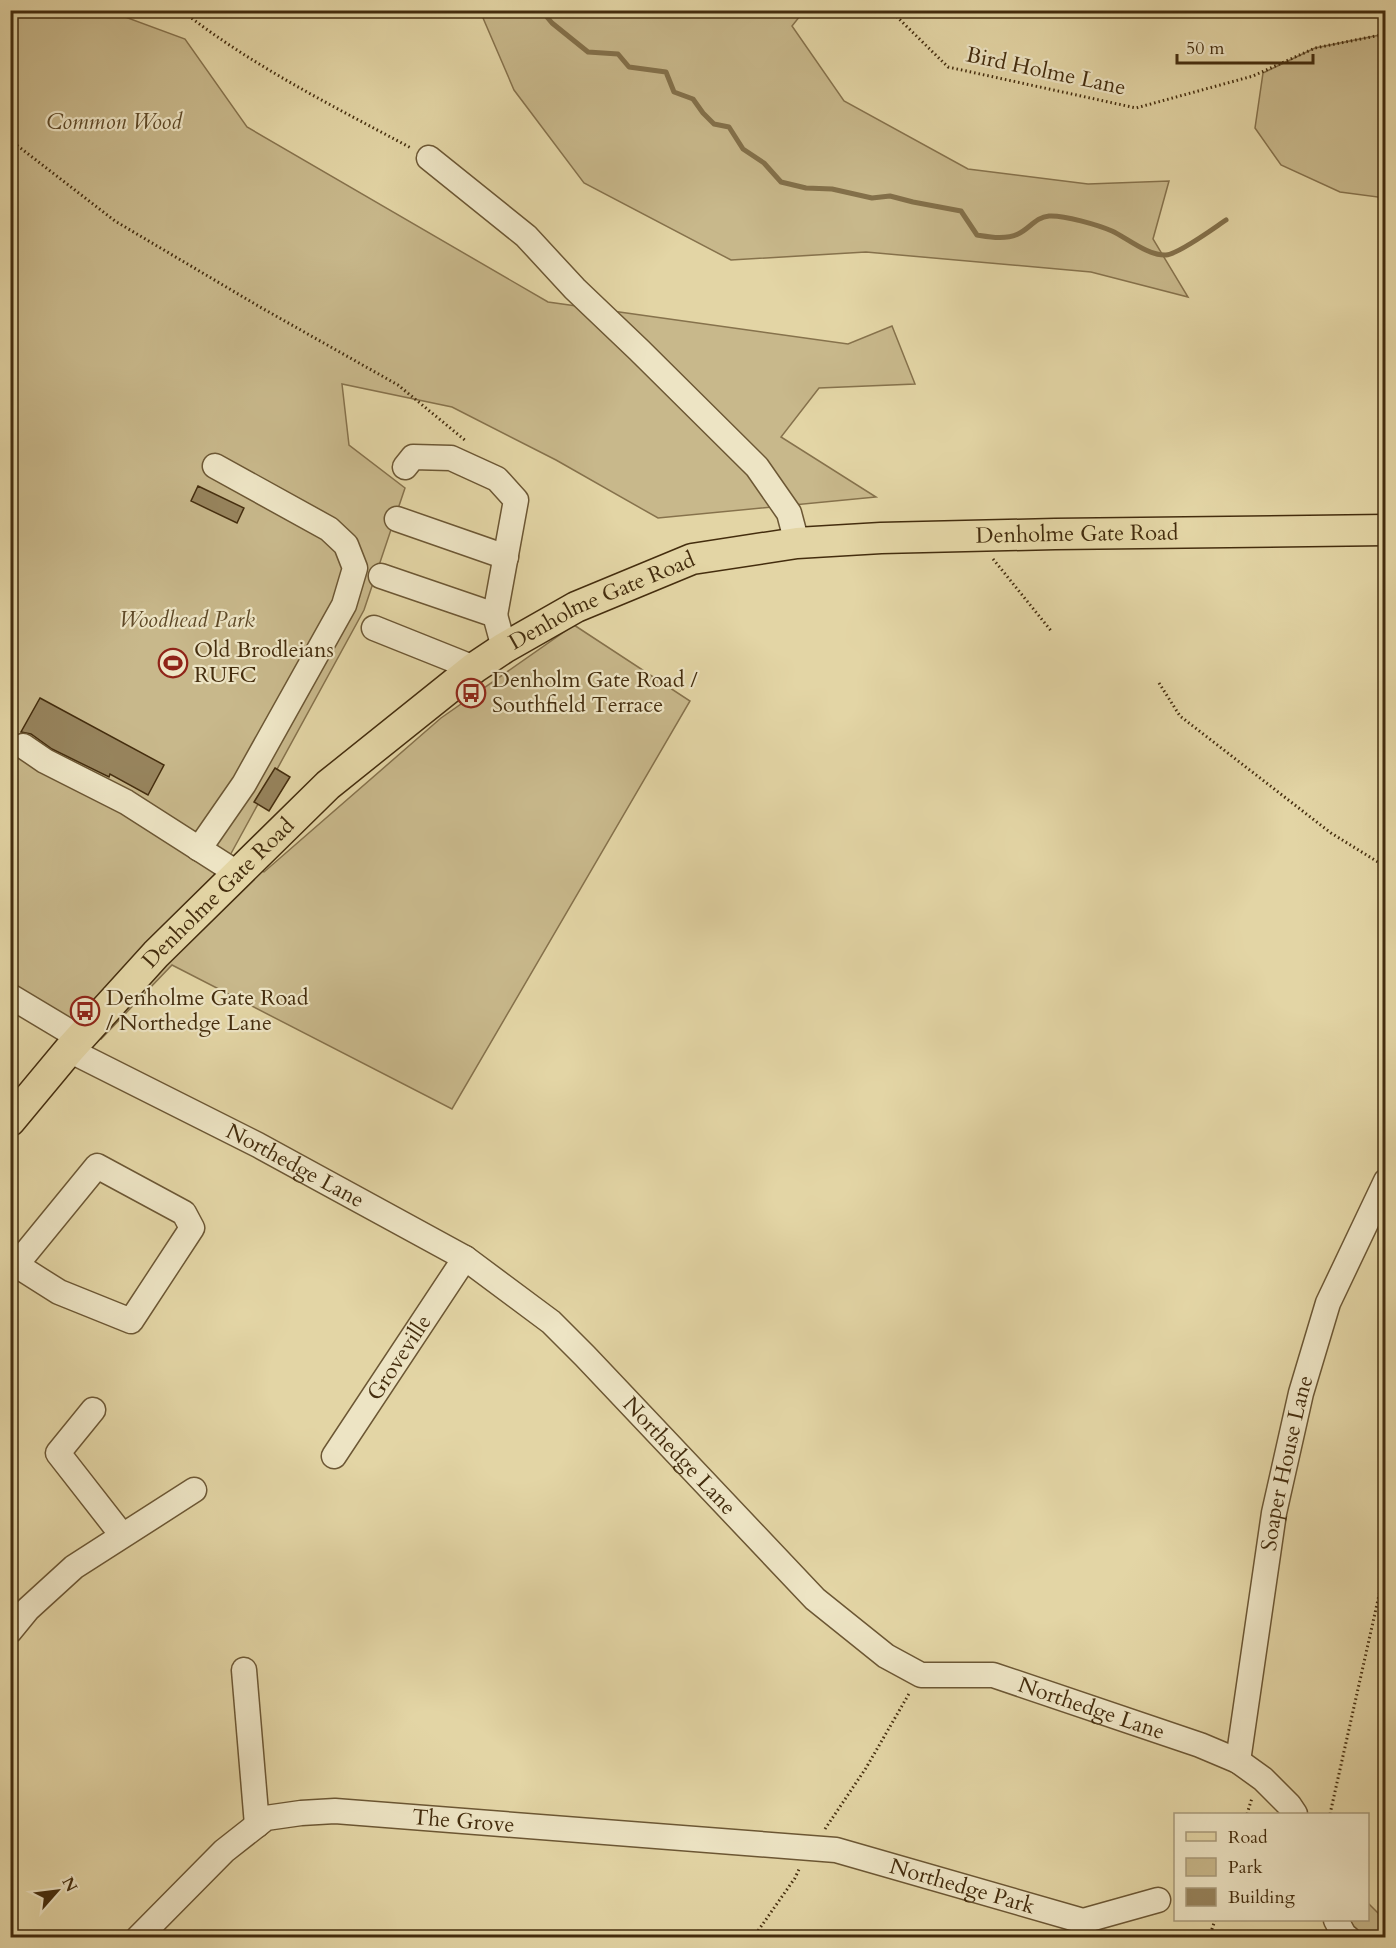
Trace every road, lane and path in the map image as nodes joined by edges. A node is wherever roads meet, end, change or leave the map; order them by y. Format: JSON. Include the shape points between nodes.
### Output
{"nodes":[{"id":1,"x":181,"y":10,"type":"edge"},
{"id":2,"x":890,"y":10,"type":"edge"},
{"id":3,"x":1386,"y":34,"type":"edge"},
{"id":4,"x":10,"y":140,"type":"edge"},
{"id":5,"x":429,"y":158,"type":"joint"},
{"id":6,"x":468,"y":443,"type":"dead end"},
{"id":7,"x":215,"y":466,"type":"dead end"},
{"id":8,"x":405,"y":467,"type":"dead end"},
{"id":9,"x":398,"y":519,"type":"dead end"},
{"id":10,"x":1386,"y":530,"type":"edge"},
{"id":11,"x":975,"y":536,"type":"junction"},
{"id":12,"x":797,"y":543,"type":"junction"},
{"id":13,"x":506,"y":557,"type":"junction"},
{"id":14,"x":381,"y":576,"type":"dead end"},
{"id":15,"x":495,"y":615,"type":"junction"},
{"id":16,"x":374,"y":628,"type":"dead end"},
{"id":17,"x":1052,"y":632,"type":"dead end"},
{"id":18,"x":504,"y":648,"type":"junction"},
{"id":19,"x":474,"y":668,"type":"junction"},
{"id":20,"x":1160,"y":683,"type":"dead end"},
{"id":21,"x":23,"y":746,"type":"dead end"},
{"id":22,"x":199,"y":849,"type":"junction"},
{"id":23,"x":1386,"y":867,"type":"edge"},
{"id":24,"x":237,"y":873,"type":"junction"},
{"id":25,"x":10,"y":996,"type":"edge"},
{"id":26,"x":74,"y":1044,"type":"junction"},
{"id":27,"x":10,"y":1121,"type":"edge"},
{"id":28,"x":1386,"y":1181,"type":"edge"},
{"id":29,"x":465,"y":1258,"type":"junction"},
{"id":30,"x":13,"y":1263,"type":"edge"},
{"id":31,"x":93,"y":1410,"type":"dead end"},
{"id":32,"x":334,"y":1456,"type":"dead end"},
{"id":33,"x":194,"y":1490,"type":"dead end"},
{"id":34,"x":122,"y":1535,"type":"junction"},
{"id":35,"x":1386,"y":1564,"type":"edge"},
{"id":36,"x":10,"y":1631,"type":"edge"},
{"id":37,"x":244,"y":1670,"type":"dead end"},
{"id":38,"x":921,"y":1675,"type":"junction"},
{"id":39,"x":1238,"y":1761,"type":"junction"},
{"id":40,"x":1294,"y":1813,"type":"edge"},
{"id":41,"x":1330,"y":1813,"type":"edge"},
{"id":42,"x":257,"y":1825,"type":"junction"},
{"id":43,"x":810,"y":1848,"type":"junction"},
{"id":44,"x":836,"y":1850,"type":"joint"},
{"id":45,"x":1158,"y":1900,"type":"dead end"},
{"id":46,"x":1215,"y":1921,"type":"edge"},
{"id":47,"x":1337,"y":1921,"type":"edge"},
{"id":48,"x":138,"y":1938,"type":"edge"},
{"id":49,"x":753,"y":1938,"type":"edge"},
{"id":50,"x":1209,"y":1938,"type":"edge"},
{"id":51,"x":1348,"y":1938,"type":"edge"}],
"edges":[{"from":1,"to":5,"type":"path","via":[[214,36],[294,85]]},
{"from":2,"to":3,"type":"path","name":"Bird Holme Lane","via":[[948,67],[1136,108],[1253,76],[1315,48]]},
{"from":4,"to":6,"type":"path","via":[[115,221],[398,385]]},
{"from":5,"to":12,"type":"street","via":[[526,236],[757,467],[789,513]]},
{"from":7,"to":22,"type":"street","via":[[330,530],[346,545],[355,568],[344,606],[244,784]]},
{"from":8,"to":13,"type":"street","via":[[413,457],[451,458],[497,479],[516,500]]},
{"from":9,"to":13,"type":"street"},
{"from":10,"to":11,"type":"main road","name":"Denholme Gate Road"},
{"from":11,"to":12,"type":"main road","name":"Denholme Gate Road"},
{"from":11,"to":17,"type":"path"},
{"from":12,"to":18,"type":"main road","name":"Denholme Gate Road","via":[[692,560],[576,607]]},
{"from":13,"to":15,"type":"street"},
{"from":14,"to":15,"type":"street"},
{"from":15,"to":18,"type":"street"},
{"from":16,"to":19,"type":"street"},
{"from":18,"to":19,"type":"main road","name":"Denholme Gate Road"},
{"from":19,"to":24,"type":"main road","name":"Denholme Gate Road","via":[[328,785]]},
{"from":20,"to":23,"type":"path","via":[[1180,716],[1331,833]]},
{"from":21,"to":22,"type":"street","via":[[126,802]]},
{"from":22,"to":24,"type":"street"},
{"from":24,"to":26,"type":"main road","name":"Denholme Gate Road"},
{"from":25,"to":26,"type":"street","name":"Northedge Lane"},
{"from":26,"to":27,"type":"main road","name":"Denholme Gate Road"},
{"from":26,"to":29,"type":"street","name":"Northedge Lane"},
{"from":28,"to":39,"type":"street","name":"Soaper House Lane","via":[[1328,1304],[1301,1393],[1274,1513]]},
{"from":29,"to":32,"type":"street","name":"Groveville"},
{"from":29,"to":38,"type":"street","name":"Northedge Lane","via":[[551,1322],[815,1599],[886,1656]]},
{"from":30,"to":30,"type":"street","via":[[97,1166],[184,1213],[192,1228],[131,1321],[59,1292]]},
{"from":31,"to":34,"type":"street","via":[[58,1453]]},
{"from":33,"to":34,"type":"street"},
{"from":34,"to":36,"type":"street","via":[[74,1568],[28,1609]]},
{"from":35,"to":41,"type":"path"},
{"from":37,"to":42,"type":"street"},
{"from":38,"to":39,"type":"street","name":"Northedge Lane","via":[[993,1676]]},
{"from":38,"to":43,"type":"path","via":[[866,1768]]},
{"from":39,"to":40,"type":"street","name":"Northedge Lane","via":[[1263,1779]]},
{"from":42,"to":43,"type":"street","name":"The Grove","via":[[266,1818],[335,1811]]},
{"from":42,"to":48,"type":"street","name":"The Grove","via":[[224,1851]]},
{"from":43,"to":44,"type":"street","name":"The Grove"},
{"from":43,"to":49,"type":"path","via":[[795,1878]]},
{"from":44,"to":45,"type":"street","name":"Northedge Park","via":[[1083,1922]]},
{"from":46,"to":50,"type":"path"},
{"from":47,"to":51,"type":"street"}]}
